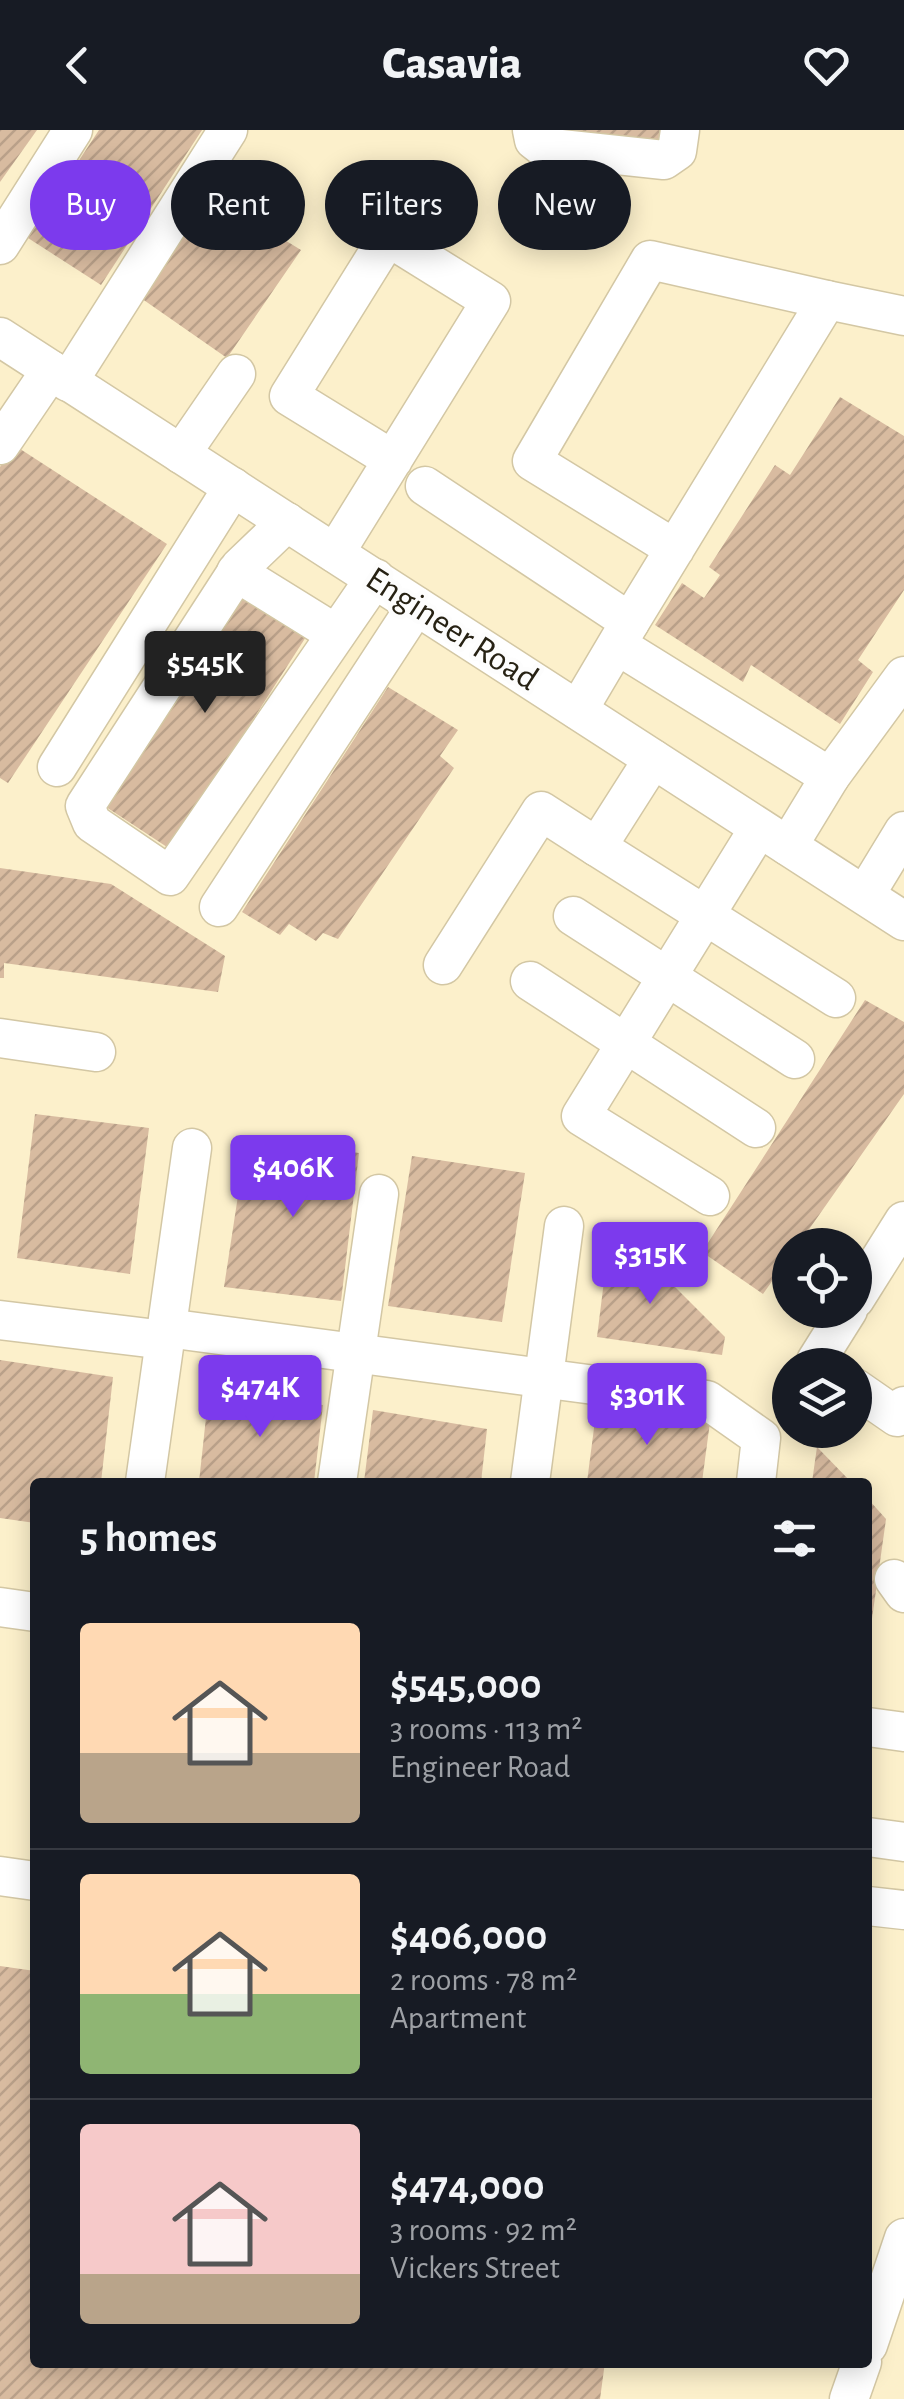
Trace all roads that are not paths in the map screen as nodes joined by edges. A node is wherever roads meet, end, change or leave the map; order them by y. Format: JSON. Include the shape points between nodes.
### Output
{"nodes":[{"id":1,"x":73,"y":130,"type":"edge"},
{"id":2,"x":228,"y":130,"type":"edge"},
{"id":3,"x":532,"y":130,"type":"edge"},
{"id":4,"x":680,"y":130,"type":"edge"},
{"id":5,"x":0,"y":244,"type":"edge"},
{"id":6,"x":827,"y":300,"type":"junction"},
{"id":7,"x":904,"y":316,"type":"edge"},
{"id":8,"x":0,"y":338,"type":"edge"},
{"id":9,"x":236,"y":374,"type":"dead end"},
{"id":10,"x":60,"y":376,"type":"junction"},
{"id":11,"x":0,"y":446,"type":"edge"},
{"id":12,"x":182,"y":454,"type":"junction"},
{"id":13,"x":393,"y":460,"type":"junction"},
{"id":14,"x":425,"y":486,"type":"dead end"},
{"id":15,"x":233,"y":487,"type":"junction"},
{"id":16,"x":287,"y":522,"type":"junction"},
{"id":17,"x":675,"y":549,"type":"junction"},
{"id":18,"x":335,"y":553,"type":"junction"},
{"id":19,"x":236,"y":572,"type":"junction"},
{"id":20,"x":375,"y":578,"type":"junction"},
{"id":21,"x":416,"y":606,"type":"junction"},
{"id":22,"x":624,"y":633,"type":"junction"},
{"id":23,"x":336,"y":634,"type":"junction"},
{"id":24,"x":904,"y":676,"type":"edge"},
{"id":25,"x":578,"y":710,"type":"junction"},
{"id":26,"x":653,"y":759,"type":"junction"},
{"id":27,"x":57,"y":767,"type":"dead end"},
{"id":28,"x":830,"y":777,"type":"junction"},
{"id":29,"x":904,"y":831,"type":"edge"},
{"id":30,"x":773,"y":837,"type":"junction"},
{"id":31,"x":597,"y":847,"type":"junction"},
{"id":32,"x":864,"y":895,"type":"junction"},
{"id":33,"x":219,"y":907,"type":"dead end"},
{"id":34,"x":703,"y":914,"type":"junction"},
{"id":35,"x":573,"y":916,"type":"dead end"},
{"id":36,"x":904,"y":921,"type":"edge"},
{"id":37,"x":443,"y":964,"type":"dead end"},
{"id":38,"x":666,"y":976,"type":"junction"},
{"id":39,"x":530,"y":981,"type":"dead end"},
{"id":40,"x":836,"y":998,"type":"dead end"},
{"id":41,"x":0,"y":1038,"type":"edge"},
{"id":42,"x":626,"y":1043,"type":"junction"},
{"id":43,"x":96,"y":1052,"type":"dead end"},
{"id":44,"x":795,"y":1059,"type":"dead end"},
{"id":45,"x":756,"y":1128,"type":"dead end"},
{"id":46,"x":192,"y":1148,"type":"dead end"},
{"id":47,"x":378,"y":1194,"type":"dead end"},
{"id":48,"x":710,"y":1196,"type":"dead end"},
{"id":49,"x":904,"y":1220,"type":"edge"},
{"id":50,"x":564,"y":1226,"type":"dead end"},
{"id":51,"x":872,"y":1272,"type":"edge"},
{"id":52,"x":0,"y":1320,"type":"edge"},
{"id":53,"x":166,"y":1334,"type":"junction"},
{"id":54,"x":356,"y":1354,"type":"junction"},
{"id":55,"x":544,"y":1378,"type":"junction"},
{"id":56,"x":872,"y":1400,"type":"edge"},
{"id":57,"x":904,"y":1406,"type":"edge"},
{"id":58,"x":146,"y":1478,"type":"edge"},
{"id":59,"x":338,"y":1478,"type":"edge"},
{"id":60,"x":531,"y":1478,"type":"edge"},
{"id":61,"x":756,"y":1478,"type":"edge"},
{"id":62,"x":0,"y":1607,"type":"edge"},
{"id":63,"x":30,"y":1611,"type":"edge"},
{"id":64,"x":872,"y":1727,"type":"edge"},
{"id":65,"x":904,"y":1732,"type":"edge"},
{"id":66,"x":872,"y":1838,"type":"edge"},
{"id":67,"x":904,"y":1842,"type":"edge"},
{"id":68,"x":0,"y":1876,"type":"edge"},
{"id":69,"x":30,"y":1880,"type":"edge"},
{"id":70,"x":872,"y":1906,"type":"edge"},
{"id":71,"x":904,"y":1910,"type":"edge"},
{"id":72,"x":904,"y":2238,"type":"edge"},
{"id":73,"x":872,"y":2333,"type":"edge"},
{"id":74,"x":860,"y":2368,"type":"edge"},
{"id":75,"x":849,"y":2399,"type":"edge"}],
"edges":[{"from":1,"to":5,"type":"street"},
{"from":2,"to":10,"type":"street"},
{"from":3,"to":4,"type":"street","via":[[543,148],[664,160],[678,151]]},
{"from":6,"to":7,"type":"street"},
{"from":6,"to":17,"type":"street"},
{"from":6,"to":17,"type":"street","via":[[650,260],[532,461]]},
{"from":8,"to":10,"type":"street","name":"Engineer Road"},
{"from":9,"to":12,"type":"street"},
{"from":10,"to":11,"type":"street"},
{"from":10,"to":12,"type":"street","name":"Engineer Road"},
{"from":12,"to":15,"type":"street","name":"Engineer Road"},
{"from":13,"to":13,"type":"street","via":[[491,302],[388,237],[288,396]]},
{"from":13,"to":18,"type":"street"},
{"from":14,"to":22,"type":"street"},
{"from":15,"to":16,"type":"street","name":"Engineer Road"},
{"from":15,"to":27,"type":"street"},
{"from":16,"to":18,"type":"street","name":"Engineer Road"},
{"from":16,"to":19,"type":"street"},
{"from":17,"to":22,"type":"street"},
{"from":18,"to":20,"type":"street","name":"Engineer Road"},
{"from":19,"to":23,"type":"street"},
{"from":19,"to":23,"type":"street","via":[[85,806],[92,823],[170,876]]},
{"from":20,"to":21,"type":"street","name":"Engineer Road"},
{"from":20,"to":23,"type":"street"},
{"from":21,"to":25,"type":"street","name":"Engineer Road"},
{"from":21,"to":33,"type":"street"},
{"from":22,"to":25,"type":"street"},
{"from":22,"to":28,"type":"street"},
{"from":24,"to":28,"type":"street"},
{"from":25,"to":26,"type":"street","name":"Engineer Road"},
{"from":26,"to":30,"type":"street","name":"Engineer Road"},
{"from":26,"to":31,"type":"street"},
{"from":28,"to":30,"type":"street"},
{"from":29,"to":32,"type":"street"},
{"from":30,"to":32,"type":"street","name":"Engineer Road"},
{"from":30,"to":34,"type":"street"},
{"from":31,"to":34,"type":"street"},
{"from":31,"to":37,"type":"street","via":[[541,811]]},
{"from":32,"to":36,"type":"street","name":"Engineer Road"},
{"from":34,"to":38,"type":"street"},
{"from":34,"to":40,"type":"street"},
{"from":35,"to":38,"type":"street"},
{"from":38,"to":42,"type":"street"},
{"from":38,"to":44,"type":"street"},
{"from":39,"to":42,"type":"street"},
{"from":41,"to":43,"type":"street"},
{"from":42,"to":45,"type":"street"},
{"from":42,"to":48,"type":"street","via":[[582,1116]]},
{"from":46,"to":53,"type":"street"},
{"from":47,"to":54,"type":"street"},
{"from":49,"to":51,"type":"street"},
{"from":50,"to":55,"type":"street"},
{"from":52,"to":53,"type":"street"},
{"from":53,"to":54,"type":"street"},
{"from":53,"to":58,"type":"street"},
{"from":54,"to":55,"type":"street"},
{"from":54,"to":59,"type":"street"},
{"from":55,"to":60,"type":"street"},
{"from":55,"to":61,"type":"street","via":[[707,1400],[760,1438]]},
{"from":56,"to":57,"type":"street","via":[[897,1417]]},
{"from":62,"to":63,"type":"street"},
{"from":64,"to":65,"type":"street"},
{"from":66,"to":67,"type":"street"},
{"from":68,"to":69,"type":"street"},
{"from":70,"to":71,"type":"street"},
{"from":72,"to":73,"type":"street"},
{"from":74,"to":75,"type":"street"}]}
